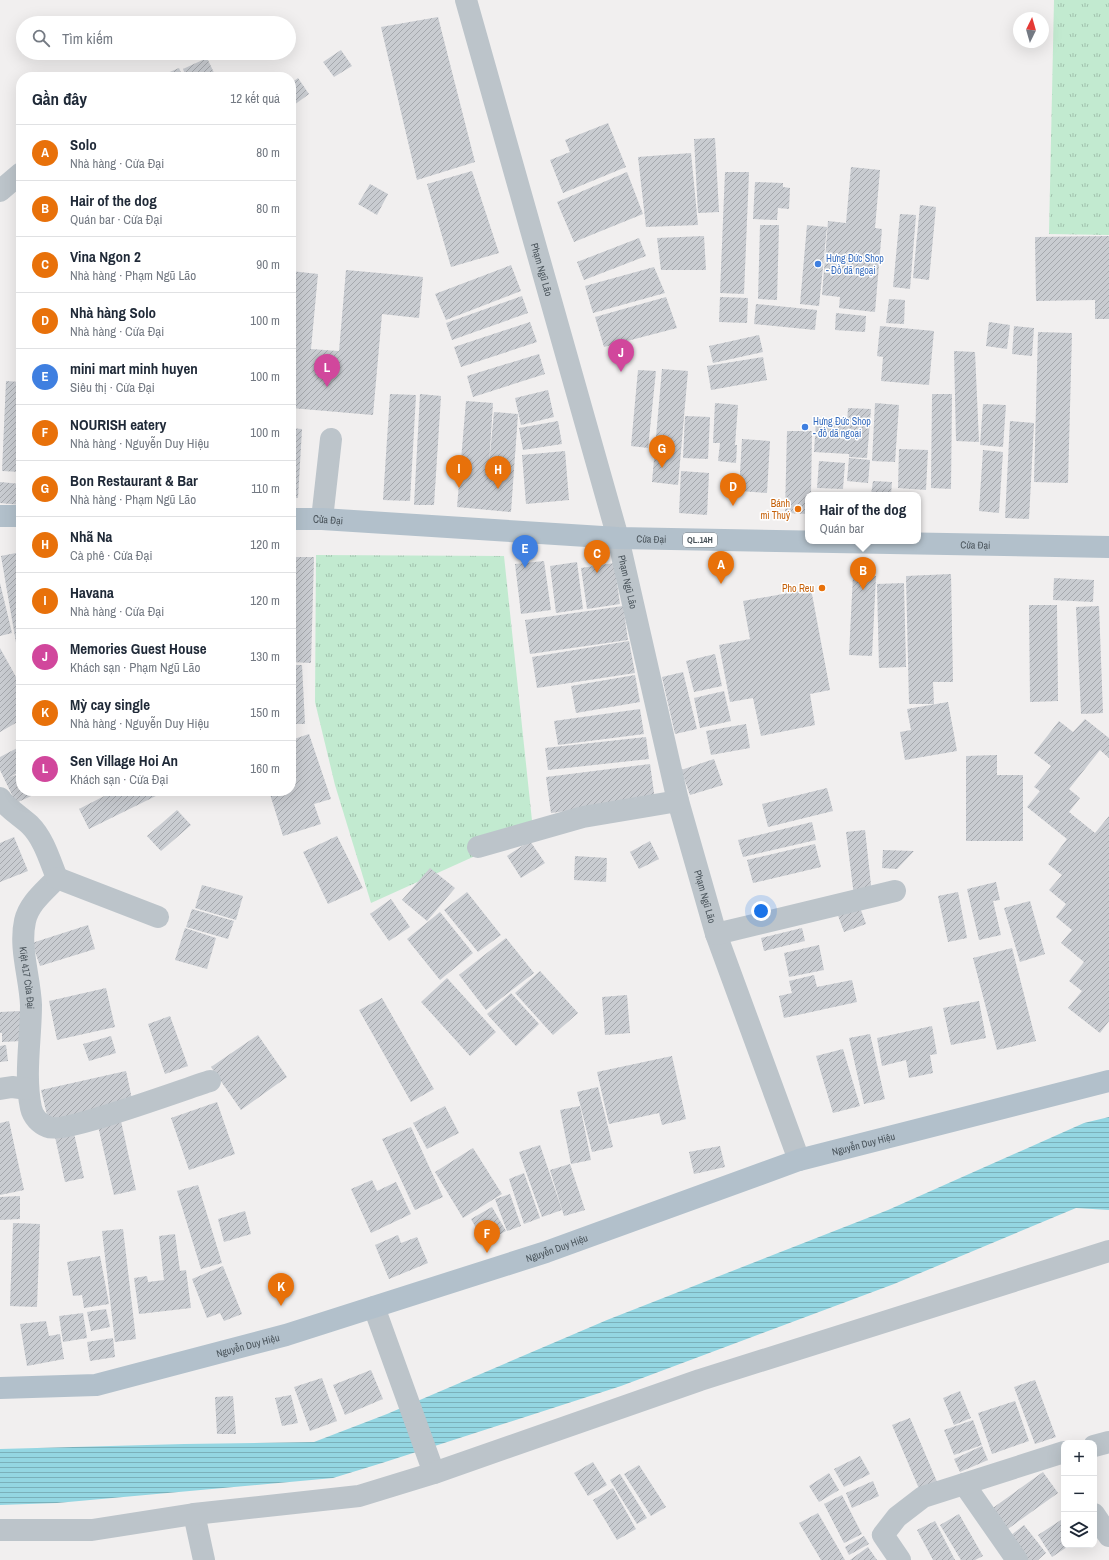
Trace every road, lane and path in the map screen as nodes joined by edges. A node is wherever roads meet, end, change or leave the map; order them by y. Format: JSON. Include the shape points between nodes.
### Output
{"nodes":[{"id":1,"x":466,"y":0,"type":"edge"},
{"id":2,"x":16,"y":177,"type":"edge"},
{"id":3,"x":0,"y":191,"type":"edge"},
{"id":4,"x":331,"y":439,"type":"dead end"},
{"id":5,"x":0,"y":516,"type":"edge"},
{"id":6,"x":16,"y":516,"type":"edge"},
{"id":7,"x":296,"y":519,"type":"edge"},
{"id":8,"x":322,"y":519,"type":"junction"},
{"id":9,"x":618,"y":538,"type":"junction"},
{"id":10,"x":805,"y":541,"type":"edge"},
{"id":11,"x":921,"y":543,"type":"edge"},
{"id":12,"x":1109,"y":546,"type":"edge"},
{"id":13,"x":0,"y":798,"type":"edge"},
{"id":14,"x":678,"y":800,"type":"junction"},
{"id":15,"x":478,"y":847,"type":"dead end"},
{"id":16,"x":57,"y":878,"type":"junction"},
{"id":17,"x":895,"y":891,"type":"dead end"},
{"id":18,"x":158,"y":918,"type":"dead end"},
{"id":19,"x":716,"y":934,"type":"junction"},
{"id":20,"x":210,"y":1081,"type":"dead end"},
{"id":21,"x":1109,"y":1081,"type":"edge"},
{"id":22,"x":0,"y":1089,"type":"edge"},
{"id":23,"x":28,"y":1089,"type":"junction"},
{"id":24,"x":799,"y":1160,"type":"junction"},
{"id":25,"x":1109,"y":1251,"type":"edge"},
{"id":26,"x":374,"y":1307,"type":"junction"},
{"id":27,"x":0,"y":1388,"type":"edge"},
{"id":28,"x":1109,"y":1442,"type":"edge"},
{"id":29,"x":1097,"y":1445,"type":"edge"},
{"id":30,"x":1060,"y":1460,"type":"edge"},
{"id":31,"x":434,"y":1473,"type":"junction"},
{"id":32,"x":964,"y":1484,"type":"junction"},
{"id":33,"x":194,"y":1514,"type":"junction"},
{"id":34,"x":1097,"y":1518,"type":"edge"},
{"id":35,"x":0,"y":1530,"type":"edge"},
{"id":36,"x":1109,"y":1536,"type":"edge"},
{"id":37,"x":204,"y":1560,"type":"edge"},
{"id":38,"x":900,"y":1560,"type":"edge"},
{"id":39,"x":1017,"y":1560,"type":"edge"}],
"edges":[{"from":1,"to":9,"type":"street","name":"Phạm Ngũ Lão"},
{"from":2,"to":3,"type":"street"},
{"from":4,"to":8,"type":"street"},
{"from":5,"to":6,"type":"main road"},
{"from":7,"to":8,"type":"main road","name":"Cửa Đại","number":"QL.14H"},
{"from":8,"to":9,"type":"main road","name":"Cửa Đại","number":"QL.14H"},
{"from":9,"to":10,"type":"main road","name":"Cửa Đại","number":"QL.14H"},
{"from":9,"to":14,"type":"street","name":"Phạm Ngũ Lão"},
{"from":11,"to":12,"type":"main road","name":"Cửa Đại","number":"QL.14H"},
{"from":13,"to":16,"type":"street","via":[[39,837]]},
{"from":14,"to":15,"type":"street","via":[[583,817]]},
{"from":14,"to":19,"type":"street","name":"Phạm Ngũ Lão"},
{"from":16,"to":18,"type":"street"},
{"from":16,"to":23,"type":"street","name":"Kiệt 417 Cửa Đại","via":[[29,908],[25,922],[24,938],[31,1004]]},
{"from":17,"to":19,"type":"street"},
{"from":19,"to":24,"type":"street","name":"Phạm Ngũ Lão"},
{"from":20,"to":23,"type":"street","name":"Kiệt 417 Cửa Đại","via":[[98,1118],[66,1127],[50,1128],[38,1121],[31,1110]]},
{"from":21,"to":24,"type":"main road","name":"Nguyễn Duy Hiệu"},
{"from":22,"to":23,"type":"street"},
{"from":24,"to":26,"type":"main road","name":"Nguyễn Duy Hiệu","via":[[546,1252]]},
{"from":25,"to":31,"type":"street","via":[[700,1380]]},
{"from":26,"to":27,"type":"main road","name":"Nguyễn Duy Hiệu","via":[[286,1335],[96,1385]]},
{"from":26,"to":31,"type":"street"},
{"from":28,"to":29,"type":"street"},
{"from":30,"to":32,"type":"street"},
{"from":31,"to":33,"type":"street","via":[[359,1496]]},
{"from":32,"to":38,"type":"street","via":[[923,1497],[897,1517],[884,1535]]},
{"from":32,"to":39,"type":"street"},
{"from":33,"to":35,"type":"street","via":[[92,1530]]},
{"from":33,"to":37,"type":"street"},
{"from":34,"to":36,"type":"street"}]}
